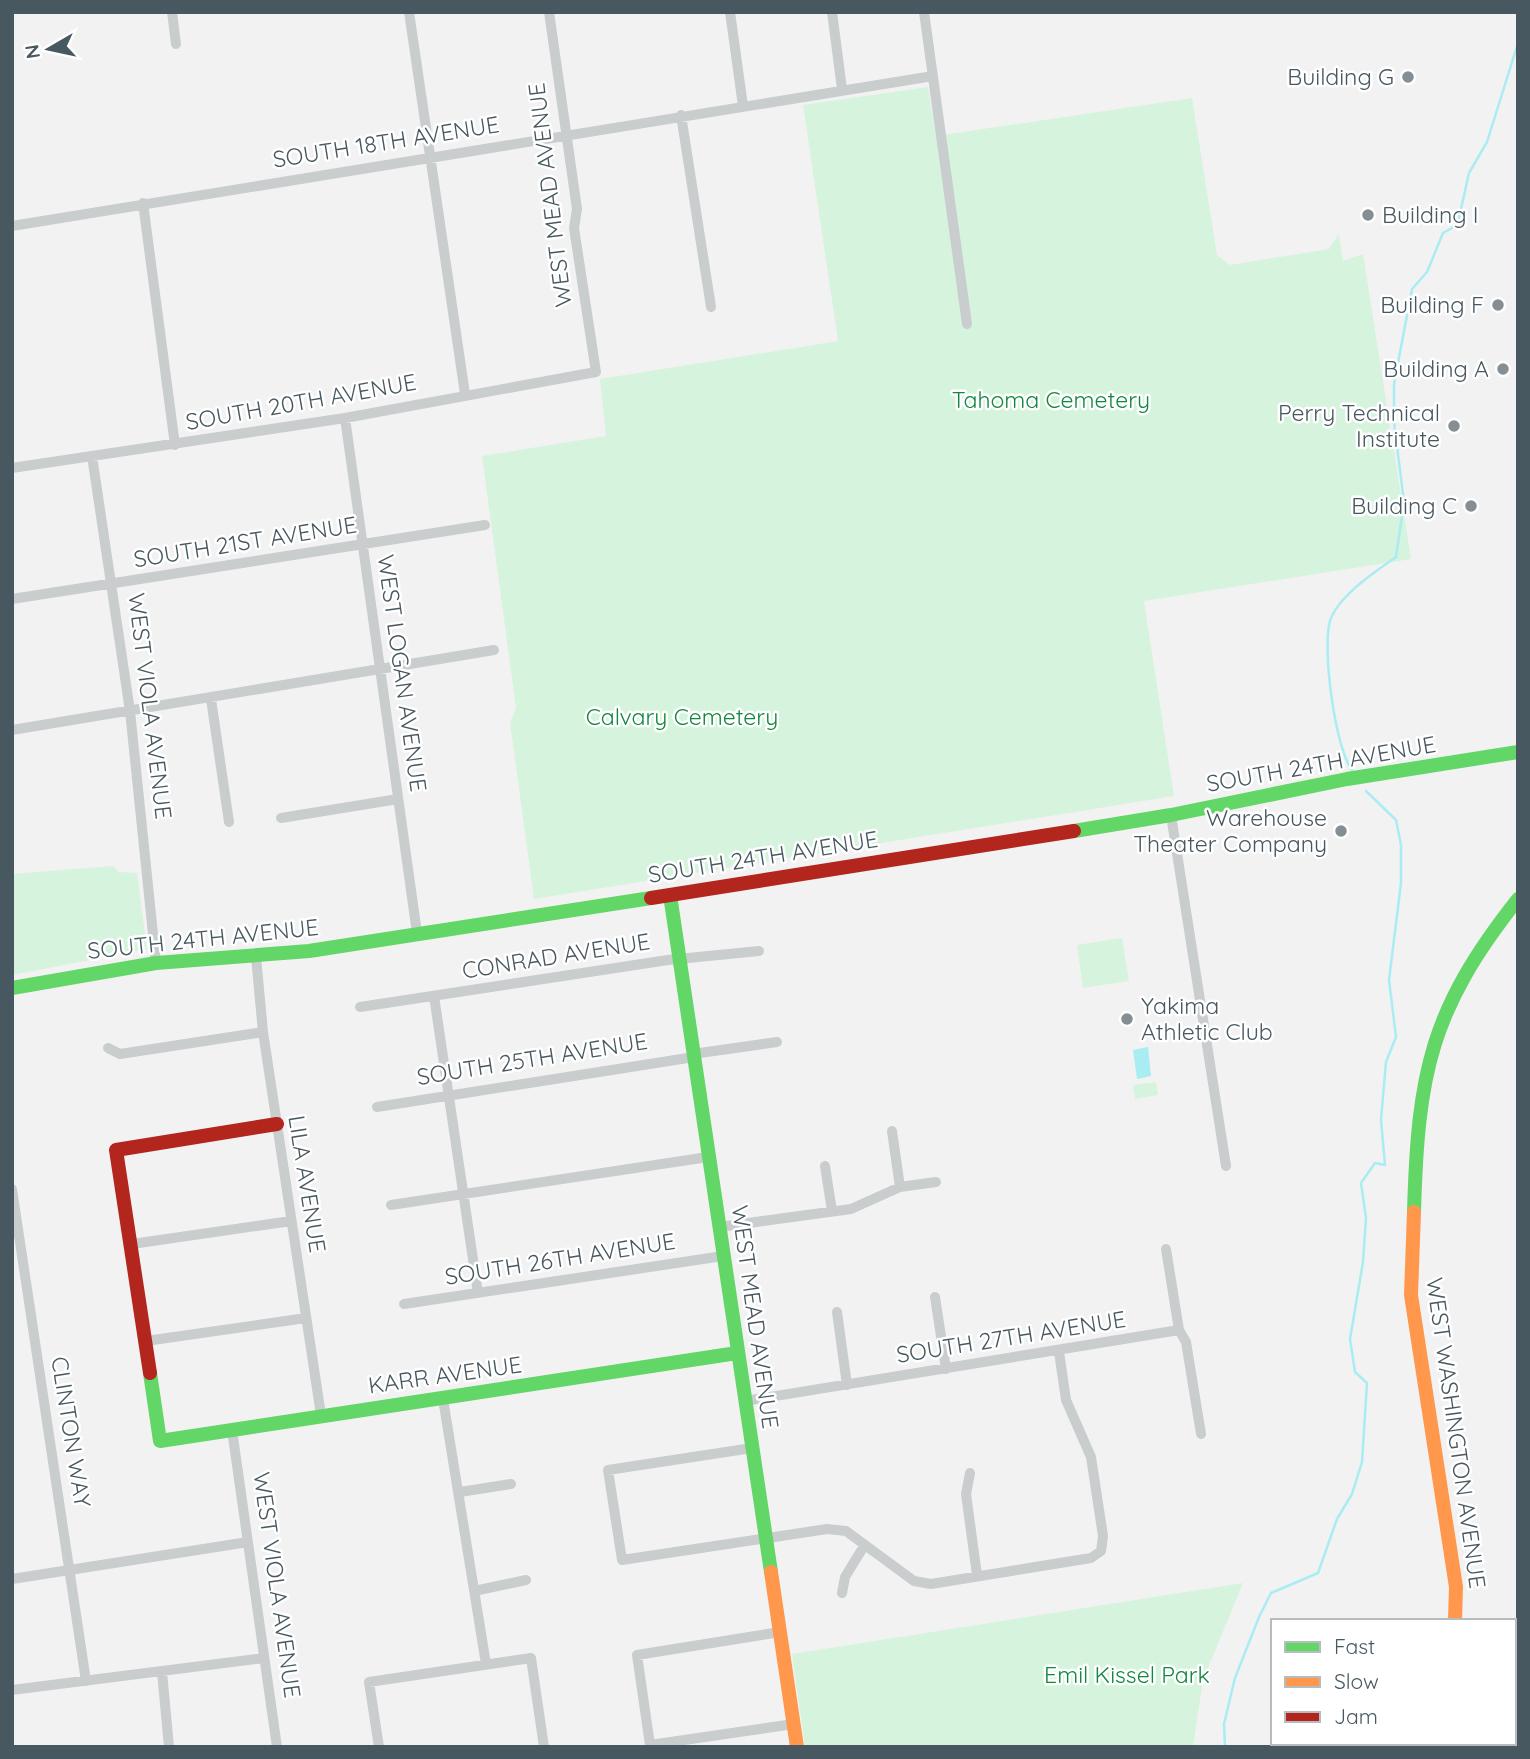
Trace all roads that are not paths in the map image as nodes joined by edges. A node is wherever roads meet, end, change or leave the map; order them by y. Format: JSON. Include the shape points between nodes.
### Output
{"nodes":[{"id":1,"x":172,"y":12,"type":"edge"},
{"id":2,"x":409,"y":12,"type":"edge"},
{"id":3,"x":549,"y":12,"type":"edge"},
{"id":4,"x":730,"y":12,"type":"edge"},
{"id":5,"x":832,"y":12,"type":"edge"},
{"id":6,"x":924,"y":12,"type":"edge"},
{"id":7,"x":176,"y":44,"type":"dead end"},
{"id":8,"x":933,"y":76,"type":"junction"},
{"id":9,"x":842,"y":89,"type":"junction"},
{"id":10,"x":743,"y":106,"type":"junction"},
{"id":11,"x":681,"y":115,"type":"junction"},
{"id":12,"x":567,"y":134,"type":"junction"},
{"id":13,"x":430,"y":155,"type":"junction"},
{"id":14,"x":143,"y":203,"type":"junction"},
{"id":15,"x":12,"y":226,"type":"edge"},
{"id":16,"x":710,"y":307,"type":"dead end"},
{"id":17,"x":967,"y":324,"type":"dead end"},
{"id":18,"x":596,"y":373,"type":"joint"},
{"id":19,"x":465,"y":394,"type":"junction"},
{"id":20,"x":345,"y":418,"type":"junction"},
{"id":21,"x":175,"y":445,"type":"junction"},
{"id":22,"x":92,"y":456,"type":"junction"},
{"id":23,"x":12,"y":468,"type":"edge"},
{"id":24,"x":485,"y":525,"type":"dead end"},
{"id":25,"x":363,"y":544,"type":"junction"},
{"id":26,"x":111,"y":584,"type":"junction"},
{"id":27,"x":12,"y":599,"type":"edge"},
{"id":28,"x":494,"y":650,"type":"dead end"},
{"id":29,"x":380,"y":669,"type":"junction"},
{"id":30,"x":211,"y":699,"type":"junction"},
{"id":31,"x":130,"y":711,"type":"junction"},
{"id":32,"x":12,"y":730,"type":"edge"},
{"id":33,"x":1518,"y":752,"type":"edge"},
{"id":34,"x":398,"y":799,"type":"junction"},
{"id":35,"x":1171,"y":815,"type":"junction"},
{"id":36,"x":281,"y":818,"type":"dead end"},
{"id":37,"x":229,"y":821,"type":"dead end"},
{"id":38,"x":670,"y":895,"type":"junction"},
{"id":39,"x":1518,"y":899,"type":"edge"},
{"id":40,"x":417,"y":933,"type":"junction"},
{"id":41,"x":759,"y":951,"type":"dead end"},
{"id":42,"x":256,"y":957,"type":"junction"},
{"id":43,"x":679,"y":960,"type":"junction"},
{"id":44,"x":156,"y":963,"type":"junction"},
{"id":45,"x":12,"y":988,"type":"edge"},
{"id":46,"x":434,"y":996,"type":"junction"},
{"id":47,"x":360,"y":1007,"type":"dead end"},
{"id":48,"x":263,"y":1032,"type":"junction"},
{"id":49,"x":777,"y":1042,"type":"dead end"},
{"id":50,"x":108,"y":1048,"type":"dead end"},
{"id":51,"x":693,"y":1056,"type":"junction"},
{"id":52,"x":448,"y":1095,"type":"junction"},
{"id":53,"x":377,"y":1107,"type":"dead end"},
{"id":54,"x":277,"y":1125,"type":"junction"},
{"id":55,"x":891,"y":1131,"type":"dead end"},
{"id":56,"x":708,"y":1157,"type":"junction"},
{"id":57,"x":825,"y":1166,"type":"dead end"},
{"id":58,"x":1226,"y":1166,"type":"dead end"},
{"id":59,"x":936,"y":1182,"type":"dead end"},
{"id":60,"x":900,"y":1187,"type":"junction"},
{"id":61,"x":12,"y":1189,"type":"edge"},
{"id":62,"x":463,"y":1195,"type":"junction"},
{"id":63,"x":391,"y":1205,"type":"dead end"},
{"id":64,"x":832,"y":1211,"type":"junction"},
{"id":65,"x":291,"y":1221,"type":"junction"},
{"id":66,"x":719,"y":1227,"type":"junction"},
{"id":67,"x":132,"y":1244,"type":"junction"},
{"id":68,"x":1166,"y":1249,"type":"dead end"},
{"id":69,"x":723,"y":1256,"type":"junction"},
{"id":70,"x":478,"y":1293,"type":"junction"},
{"id":71,"x":935,"y":1297,"type":"dead end"},
{"id":72,"x":404,"y":1304,"type":"dead end"},
{"id":73,"x":837,"y":1312,"type":"dead end"},
{"id":74,"x":306,"y":1318,"type":"junction"},
{"id":75,"x":1179,"y":1330,"type":"junction"},
{"id":76,"x":145,"y":1341,"type":"junction"},
{"id":77,"x":1059,"y":1352,"type":"junction"},
{"id":78,"x":737,"y":1353,"type":"junction"},
{"id":79,"x":946,"y":1369,"type":"junction"},
{"id":80,"x":847,"y":1385,"type":"junction"},
{"id":81,"x":443,"y":1399,"type":"junction"},
{"id":82,"x":745,"y":1401,"type":"junction"},
{"id":83,"x":321,"y":1415,"type":"junction"},
{"id":84,"x":232,"y":1430,"type":"junction"},
{"id":85,"x":1201,"y":1434,"type":"dead end"},
{"id":86,"x":752,"y":1448,"type":"junction"},
{"id":87,"x":970,"y":1473,"type":"dead end"},
{"id":88,"x":511,"y":1484,"type":"dead end"},
{"id":89,"x":460,"y":1492,"type":"junction"},
{"id":90,"x":766,"y":1540,"type":"junction"},
{"id":91,"x":248,"y":1542,"type":"junction"},
{"id":92,"x":864,"y":1546,"type":"junction"},
{"id":93,"x":71,"y":1570,"type":"junction"},
{"id":94,"x":977,"y":1575,"type":"junction"},
{"id":95,"x":12,"y":1579,"type":"edge"},
{"id":96,"x":526,"y":1580,"type":"dead end"},
{"id":97,"x":474,"y":1591,"type":"junction"},
{"id":98,"x":842,"y":1593,"type":"dead end"},
{"id":99,"x":1455,"y":1619,"type":"edge"},
{"id":100,"x":780,"y":1632,"type":"junction"},
{"id":101,"x":264,"y":1658,"type":"junction"},
{"id":102,"x":485,"y":1664,"type":"junction"},
{"id":103,"x":162,"y":1672,"type":"junction"},
{"id":104,"x":86,"y":1681,"type":"junction"},
{"id":105,"x":12,"y":1690,"type":"edge"},
{"id":106,"x":794,"y":1724,"type":"junction"},
{"id":107,"x":650,"y":1745,"type":"edge"},
{"id":108,"x":169,"y":1747,"type":"edge"},
{"id":109,"x":277,"y":1747,"type":"edge"},
{"id":110,"x":379,"y":1747,"type":"edge"},
{"id":111,"x":544,"y":1747,"type":"edge"},
{"id":112,"x":797,"y":1747,"type":"edge"}],
"edges":[{"from":1,"to":7,"type":"street"},
{"from":2,"to":13,"type":"street"},
{"from":3,"to":12,"type":"street","name":"WEST MEAD AVENUE"},
{"from":4,"to":10,"type":"street"},
{"from":5,"to":9,"type":"street"},
{"from":6,"to":8,"type":"street"},
{"from":8,"to":9,"type":"street","name":"SOUTH 18TH AVENUE"},
{"from":8,"to":17,"type":"street"},
{"from":9,"to":10,"type":"street","name":"SOUTH 18TH AVENUE"},
{"from":10,"to":11,"type":"street","name":"SOUTH 18TH AVENUE"},
{"from":11,"to":12,"type":"street","name":"SOUTH 18TH AVENUE"},
{"from":11,"to":16,"type":"street"},
{"from":12,"to":13,"type":"street","name":"SOUTH 18TH AVENUE"},
{"from":12,"to":18,"type":"street","name":"WEST MEAD AVENUE","via":[[577,209],[574,228]]},
{"from":13,"to":14,"type":"street","name":"SOUTH 18TH AVENUE"},
{"from":13,"to":19,"type":"street"},
{"from":14,"to":15,"type":"street","name":"SOUTH 18TH AVENUE"},
{"from":14,"to":21,"type":"street"},
{"from":18,"to":19,"type":"street","name":"SOUTH 20TH AVENUE"},
{"from":19,"to":20,"type":"street","name":"SOUTH 20TH AVENUE"},
{"from":20,"to":21,"type":"street","name":"SOUTH 20TH AVENUE"},
{"from":20,"to":25,"type":"street","name":"WEST LOGAN AVENUE"},
{"from":21,"to":22,"type":"street","name":"SOUTH 20TH AVENUE"},
{"from":22,"to":23,"type":"street","name":"SOUTH 20TH AVENUE"},
{"from":22,"to":26,"type":"street","name":"WEST VIOLA AVENUE"},
{"from":24,"to":25,"type":"street","name":"SOUTH 21ST AVENUE"},
{"from":25,"to":26,"type":"street","name":"SOUTH 21ST AVENUE"},
{"from":25,"to":29,"type":"street","name":"WEST LOGAN AVENUE"},
{"from":26,"to":27,"type":"street","name":"SOUTH 21ST AVENUE"},
{"from":26,"to":31,"type":"street","name":"WEST VIOLA AVENUE"},
{"from":28,"to":29,"type":"street"},
{"from":29,"to":30,"type":"street"},
{"from":29,"to":34,"type":"street","name":"WEST LOGAN AVENUE"},
{"from":30,"to":31,"type":"street"},
{"from":30,"to":37,"type":"street"},
{"from":31,"to":32,"type":"street"},
{"from":31,"to":44,"type":"street","name":"WEST VIOLA AVENUE"},
{"from":33,"to":35,"type":"street","name":"SOUTH 24TH AVENUE","via":[[1347,779]]},
{"from":34,"to":36,"type":"street"},
{"from":34,"to":40,"type":"street","name":"WEST LOGAN AVENUE"},
{"from":35,"to":38,"type":"street","name":"SOUTH 24TH AVENUE"},
{"from":35,"to":58,"type":"street"},
{"from":38,"to":40,"type":"street","name":"SOUTH 24TH AVENUE"},
{"from":38,"to":43,"type":"street","name":"WEST MEAD AVENUE"},
{"from":39,"to":99,"type":"street","name":"WEST WASHINGTON AVENUE","via":[[1483,943],[1456,988],[1432,1049],[1416,1139],[1412,1295],[1450,1546]]},
{"from":40,"to":42,"type":"street","name":"SOUTH 24TH AVENUE"},
{"from":41,"to":43,"type":"street","name":"CONRAD AVENUE"},
{"from":42,"to":44,"type":"street","name":"SOUTH 24TH AVENUE"},
{"from":42,"to":48,"type":"street","name":"LILA AVENUE"},
{"from":43,"to":46,"type":"street","name":"CONRAD AVENUE"},
{"from":43,"to":51,"type":"street","name":"WEST MEAD AVENUE"},
{"from":44,"to":45,"type":"street","name":"SOUTH 24TH AVENUE"},
{"from":46,"to":47,"type":"street","name":"CONRAD AVENUE"},
{"from":46,"to":52,"type":"street"},
{"from":48,"to":50,"type":"street","via":[[120,1054]]},
{"from":48,"to":54,"type":"street","name":"LILA AVENUE"},
{"from":49,"to":51,"type":"street","name":"SOUTH 25TH AVENUE"},
{"from":51,"to":52,"type":"street","name":"SOUTH 25TH AVENUE"},
{"from":51,"to":56,"type":"street","name":"WEST MEAD AVENUE"},
{"from":52,"to":53,"type":"street","name":"SOUTH 25TH AVENUE"},
{"from":52,"to":62,"type":"street"},
{"from":54,"to":65,"type":"street","name":"LILA AVENUE"},
{"from":54,"to":67,"type":"street","via":[[116,1150]]},
{"from":55,"to":60,"type":"street"},
{"from":56,"to":62,"type":"street"},
{"from":56,"to":66,"type":"street","name":"WEST MEAD AVENUE"},
{"from":57,"to":64,"type":"street"},
{"from":59,"to":60,"type":"street"},
{"from":60,"to":64,"type":"street","via":[[852,1209]]},
{"from":61,"to":93,"type":"street","name":"CLINTON WAY"},
{"from":62,"to":63,"type":"street"},
{"from":62,"to":70,"type":"street"},
{"from":64,"to":66,"type":"street"},
{"from":65,"to":67,"type":"street"},
{"from":65,"to":74,"type":"street","name":"LILA AVENUE"},
{"from":66,"to":69,"type":"street","name":"WEST MEAD AVENUE"},
{"from":67,"to":76,"type":"street"},
{"from":68,"to":75,"type":"street"},
{"from":69,"to":70,"type":"street","name":"SOUTH 26TH AVENUE"},
{"from":69,"to":78,"type":"street","name":"WEST MEAD AVENUE"},
{"from":70,"to":72,"type":"street","name":"SOUTH 26TH AVENUE"},
{"from":71,"to":79,"type":"street"},
{"from":73,"to":80,"type":"street"},
{"from":74,"to":76,"type":"street"},
{"from":74,"to":83,"type":"street","name":"LILA AVENUE"},
{"from":75,"to":77,"type":"street","name":"SOUTH 27TH AVENUE"},
{"from":75,"to":85,"type":"street","via":[[1186,1342]]},
{"from":76,"to":84,"type":"street","name":"KARR AVENUE","via":[[160,1441]]},
{"from":77,"to":79,"type":"street","name":"SOUTH 27TH AVENUE"},
{"from":77,"to":94,"type":"street","via":[[1066,1400],[1091,1457],[1103,1536],[1101,1551],[1091,1558]]},
{"from":78,"to":81,"type":"street","name":"KARR AVENUE"},
{"from":78,"to":82,"type":"street","name":"WEST MEAD AVENUE"},
{"from":79,"to":80,"type":"street","name":"SOUTH 27TH AVENUE"},
{"from":80,"to":82,"type":"street","name":"SOUTH 27TH AVENUE"},
{"from":81,"to":83,"type":"street","name":"KARR AVENUE"},
{"from":81,"to":89,"type":"street"},
{"from":82,"to":86,"type":"street","name":"WEST MEAD AVENUE"},
{"from":83,"to":84,"type":"street","name":"KARR AVENUE"},
{"from":84,"to":91,"type":"street","name":"WEST VIOLA AVENUE"},
{"from":86,"to":90,"type":"street","name":"WEST MEAD AVENUE"},
{"from":86,"to":90,"type":"street","via":[[608,1470],[622,1560]]},
{"from":87,"to":94,"type":"street","via":[[966,1494]]},
{"from":88,"to":89,"type":"street"},
{"from":89,"to":97,"type":"street"},
{"from":90,"to":92,"type":"street","via":[[846,1531]]},
{"from":90,"to":100,"type":"street","name":"WEST MEAD AVENUE"},
{"from":91,"to":93,"type":"street"},
{"from":91,"to":101,"type":"street","name":"WEST VIOLA AVENUE"},
{"from":92,"to":94,"type":"street","via":[[914,1581],[931,1584]]},
{"from":92,"to":98,"type":"street","via":[[845,1577]]},
{"from":93,"to":95,"type":"street"},
{"from":93,"to":104,"type":"street","name":"CLINTON WAY"},
{"from":96,"to":97,"type":"street"},
{"from":97,"to":102,"type":"street"},
{"from":100,"to":106,"type":"street","name":"WEST MEAD AVENUE"},
{"from":100,"to":107,"type":"street","via":[[637,1654]]},
{"from":101,"to":103,"type":"street"},
{"from":101,"to":109,"type":"street","name":"WEST VIOLA AVENUE"},
{"from":102,"to":110,"type":"street","via":[[369,1682]]},
{"from":102,"to":111,"type":"street","via":[[531,1658]]},
{"from":103,"to":104,"type":"street"},
{"from":103,"to":108,"type":"street"},
{"from":104,"to":105,"type":"street"},
{"from":106,"to":107,"type":"street"},
{"from":106,"to":112,"type":"street","name":"WEST MEAD AVENUE"}]}
